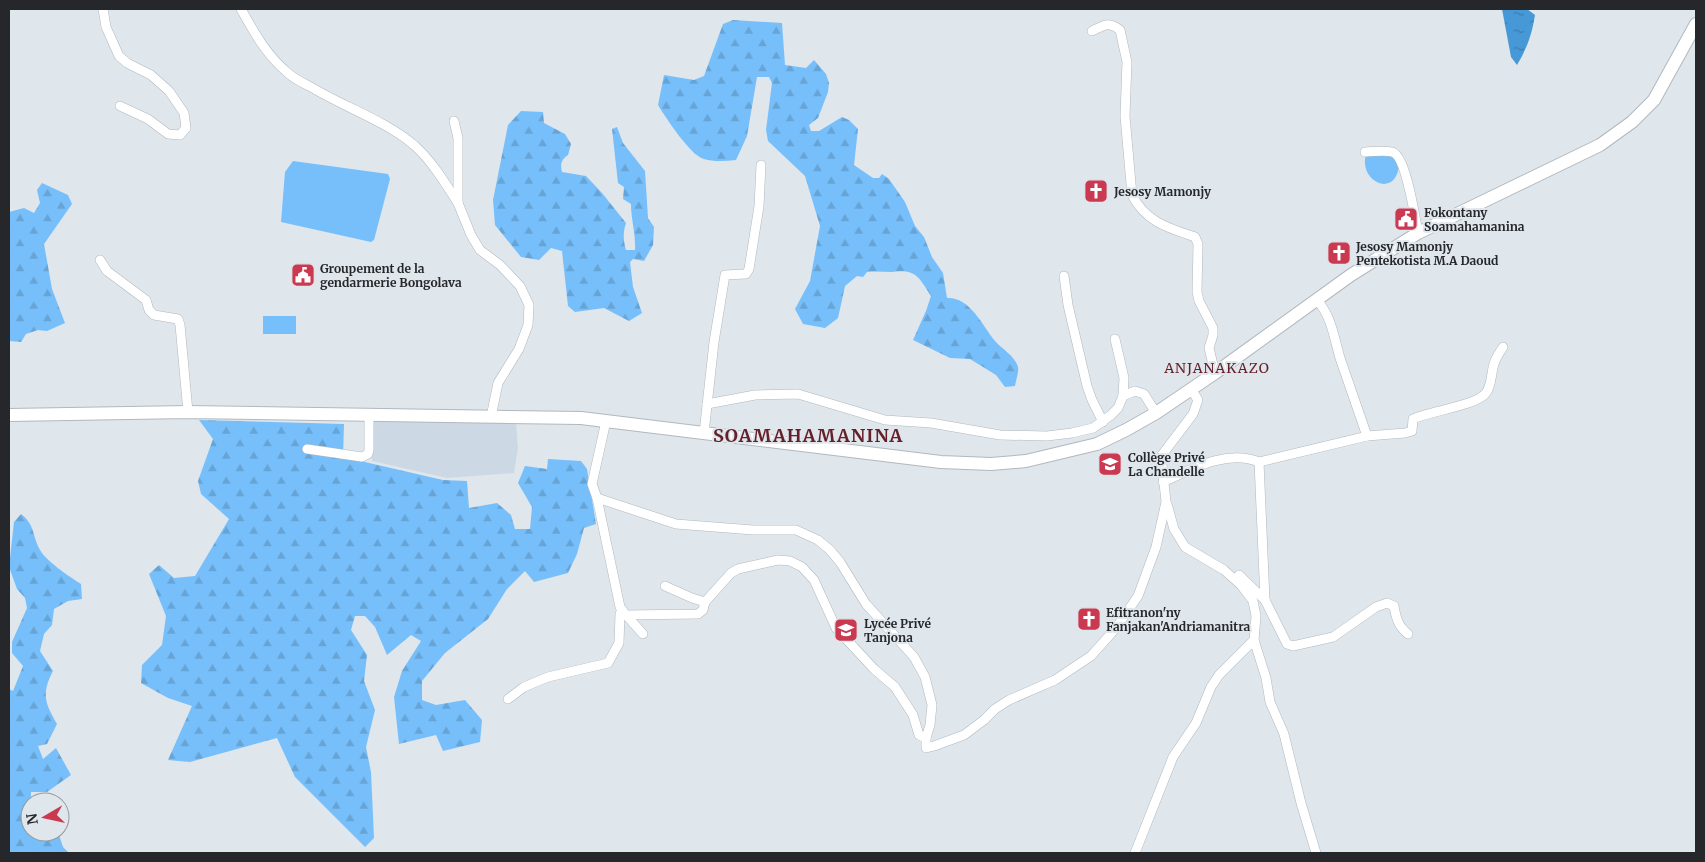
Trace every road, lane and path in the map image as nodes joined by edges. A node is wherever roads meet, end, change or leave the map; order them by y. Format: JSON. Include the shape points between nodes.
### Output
{"nodes":[{"id":1,"x":103,"y":9,"type":"edge"},
{"id":2,"x":241,"y":9,"type":"edge"},
{"id":3,"x":1696,"y":24,"type":"edge"},
{"id":4,"x":1092,"y":31,"type":"dead end"},
{"id":5,"x":120,"y":106,"type":"dead end"},
{"id":6,"x":454,"y":121,"type":"dead end"},
{"id":7,"x":1364,"y":152,"type":"dead end"},
{"id":8,"x":761,"y":164,"type":"dead end"},
{"id":9,"x":458,"y":203,"type":"junction"},
{"id":10,"x":1418,"y":232,"type":"junction"},
{"id":11,"x":100,"y":260,"type":"dead end"},
{"id":12,"x":1064,"y":276,"type":"dead end"},
{"id":13,"x":1317,"y":300,"type":"junction"},
{"id":14,"x":1115,"y":339,"type":"dead end"},
{"id":15,"x":1504,"y":347,"type":"dead end"},
{"id":16,"x":1215,"y":373,"type":"junction"},
{"id":17,"x":1191,"y":389,"type":"junction"},
{"id":18,"x":1123,"y":396,"type":"junction"},
{"id":19,"x":707,"y":404,"type":"junction"},
{"id":20,"x":188,"y":412,"type":"junction"},
{"id":21,"x":1156,"y":413,"type":"junction"},
{"id":22,"x":9,"y":415,"type":"edge"},
{"id":23,"x":370,"y":415,"type":"junction"},
{"id":24,"x":491,"y":416,"type":"junction"},
{"id":25,"x":606,"y":421,"type":"junction"},
{"id":26,"x":1103,"y":422,"type":"junction"},
{"id":27,"x":704,"y":433,"type":"junction"},
{"id":28,"x":1367,"y":436,"type":"junction"},
{"id":29,"x":307,"y":449,"type":"dead end"},
{"id":30,"x":1259,"y":462,"type":"junction"},
{"id":31,"x":1163,"y":482,"type":"junction"},
{"id":32,"x":597,"y":498,"type":"junction"},
{"id":33,"x":1166,"y":502,"type":"junction"},
{"id":34,"x":1224,"y":570,"type":"junction"},
{"id":35,"x":665,"y":586,"type":"dead end"},
{"id":36,"x":1265,"y":600,"type":"junction"},
{"id":37,"x":705,"y":602,"type":"junction"},
{"id":38,"x":624,"y":612,"type":"junction"},
{"id":39,"x":643,"y":634,"type":"dead end"},
{"id":40,"x":1408,"y":634,"type":"dead end"},
{"id":41,"x":1254,"y":640,"type":"junction"},
{"id":42,"x":508,"y":699,"type":"dead end"},
{"id":43,"x":926,"y":738,"type":"junction"},
{"id":44,"x":1136,"y":853,"type":"edge"},
{"id":45,"x":1316,"y":853,"type":"edge"}],
"edges":[{"from":1,"to":5,"type":"street","via":[[106,27],[118,56],[151,75],[169,91],[184,113],[186,128],[180,135],[168,134],[148,119]]},
{"from":2,"to":9,"type":"street","via":[[256,37],[288,74],[383,124],[414,145]]},
{"from":3,"to":10,"type":"main road","via":[[1654,100],[1632,122],[1600,145]]},
{"from":4,"to":16,"type":"street","via":[[1106,24],[1113,24],[1120,30],[1127,62],[1125,116],[1132,195],[1154,222],[1195,237],[1198,244],[1199,301],[1212,328],[1209,348]]},
{"from":6,"to":9,"type":"street","via":[[458,138]]},
{"from":7,"to":10,"type":"street","via":[[1394,152],[1400,158]]},
{"from":8,"to":19,"type":"street","via":[[759,206],[749,269],[746,274],[725,275]]},
{"from":9,"to":24,"type":"street","via":[[470,235],[480,250],[520,286],[529,305],[528,324],[519,349],[498,383]]},
{"from":10,"to":13,"type":"main road"},
{"from":11,"to":20,"type":"street","via":[[107,271],[146,300],[154,315],[178,319]]},
{"from":12,"to":26,"type":"street","via":[[1087,386]]},
{"from":13,"to":16,"type":"main road"},
{"from":13,"to":28,"type":"street","via":[[1331,323]]},
{"from":14,"to":18,"type":"street","via":[[1124,378]]},
{"from":15,"to":28,"type":"street","via":[[1495,361],[1485,395],[1413,419],[1412,431]]},
{"from":16,"to":17,"type":"main road"},
{"from":17,"to":21,"type":"main road"},
{"from":17,"to":31,"type":"street","via":[[1198,400],[1193,414],[1162,455]]},
{"from":18,"to":21,"type":"street","via":[[1135,391],[1144,394]]},
{"from":18,"to":26,"type":"street","via":[[1118,408]]},
{"from":19,"to":26,"type":"street","via":[[754,395],[798,394],[885,420],[932,423],[1000,435],[1072,433]]},
{"from":19,"to":27,"type":"street"},
{"from":20,"to":22,"type":"main road"},
{"from":20,"to":23,"type":"main road"},
{"from":21,"to":27,"type":"main road","via":[[1097,444],[1026,461],[991,464],[940,462]]},
{"from":23,"to":24,"type":"main road"},
{"from":23,"to":29,"type":"street","via":[[368,454],[362,457]]},
{"from":24,"to":25,"type":"main road"},
{"from":25,"to":27,"type":"main road"},
{"from":25,"to":32,"type":"street","via":[[592,484]]},
{"from":28,"to":30,"type":"street"},
{"from":30,"to":31,"type":"street","via":[[1241,457],[1212,462]]},
{"from":30,"to":36,"type":"street"},
{"from":31,"to":33,"type":"street"},
{"from":32,"to":38,"type":"street","via":[[616,591]]},
{"from":32,"to":43,"type":"street","via":[[676,524],[796,530],[818,540],[840,562],[866,604],[914,657],[925,677],[932,705]]},
{"from":33,"to":34,"type":"street","via":[[1174,530],[1185,547]]},
{"from":33,"to":43,"type":"street","via":[[1156,546],[1138,596],[1091,656],[1055,680],[1009,700],[964,735],[926,748]]},
{"from":34,"to":36,"type":"street","via":[[1238,574]]},
{"from":34,"to":41,"type":"street","via":[[1253,601],[1256,616]]},
{"from":35,"to":37,"type":"street"},
{"from":36,"to":40,"type":"street","via":[[1287,644],[1293,646],[1333,637],[1387,603],[1394,606],[1397,621]]},
{"from":37,"to":38,"type":"street","via":[[698,614]]},
{"from":37,"to":43,"type":"street","via":[[738,569],[778,560],[802,567],[814,580],[836,628],[895,688],[914,715],[918,735]]},
{"from":38,"to":39,"type":"street"},
{"from":38,"to":42,"type":"street","via":[[620,614],[619,643],[608,663],[548,678],[524,687]]},
{"from":41,"to":44,"type":"street","via":[[1211,687],[1196,723],[1173,757]]},
{"from":41,"to":45,"type":"street","via":[[1270,702],[1284,734]]}]}
